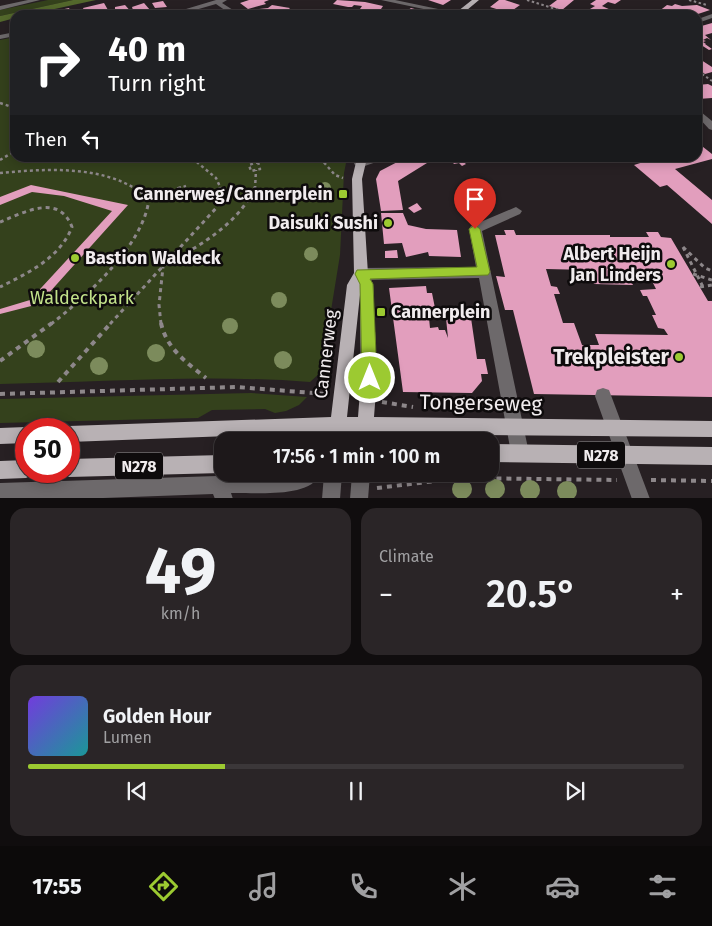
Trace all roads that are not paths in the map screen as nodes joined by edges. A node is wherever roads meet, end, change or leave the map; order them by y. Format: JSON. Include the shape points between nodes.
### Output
{"nodes":[{"id":1,"x":37,"y":0,"type":"edge"},
{"id":2,"x":384,"y":0,"type":"edge"},
{"id":3,"x":476,"y":0,"type":"edge"},
{"id":4,"x":220,"y":1,"type":"edge"},
{"id":5,"x":0,"y":8,"type":"edge"},
{"id":6,"x":188,"y":10,"type":"edge"},
{"id":7,"x":229,"y":10,"type":"edge"},
{"id":8,"x":440,"y":10,"type":"edge"},
{"id":9,"x":464,"y":10,"type":"edge"},
{"id":10,"x":702,"y":118,"type":"edge"},
{"id":11,"x":712,"y":127,"type":"edge"},
{"id":12,"x":360,"y":162,"type":"edge"},
{"id":13,"x":516,"y":211,"type":"dead end"},
{"id":14,"x":484,"y":272,"type":"junction"},
{"id":15,"x":361,"y":274,"type":"junction"},
{"id":16,"x":603,"y":396,"type":"dead end"},
{"id":17,"x":514,"y":426,"type":"junction"},
{"id":18,"x":614,"y":428,"type":"junction"},
{"id":19,"x":712,"y":429,"type":"edge"},
{"id":20,"x":337,"y":432,"type":"edge"},
{"id":21,"x":364,"y":432,"type":"edge"},
{"id":22,"x":385,"y":432,"type":"edge"},
{"id":23,"x":214,"y":433,"type":"edge"},
{"id":24,"x":80,"y":434,"type":"edge"},
{"id":25,"x":15,"y":435,"type":"edge"},
{"id":26,"x":0,"y":436,"type":"edge"},
{"id":27,"x":499,"y":453,"type":"edge"},
{"id":28,"x":520,"y":453,"type":"junction"},
{"id":29,"x":624,"y":455,"type":"junction"},
{"id":30,"x":712,"y":456,"type":"edge"},
{"id":31,"x":214,"y":464,"type":"edge"},
{"id":32,"x":214,"y":466,"type":"edge"},
{"id":33,"x":80,"y":468,"type":"edge"},
{"id":34,"x":15,"y":469,"type":"edge"},
{"id":35,"x":0,"y":470,"type":"edge"},
{"id":36,"x":298,"y":482,"type":"edge"},
{"id":37,"x":332,"y":482,"type":"edge"},
{"id":38,"x":360,"y":482,"type":"edge"},
{"id":39,"x":193,"y":485,"type":"junction"},
{"id":40,"x":0,"y":492,"type":"edge"},
{"id":41,"x":222,"y":492,"type":"edge"},
{"id":42,"x":331,"y":498,"type":"edge"},
{"id":43,"x":359,"y":498,"type":"edge"},
{"id":44,"x":641,"y":498,"type":"edge"}],
"edges":[{"from":1,"to":5,"type":"street"},
{"from":2,"to":8,"type":"street"},
{"from":3,"to":9,"type":"main road"},
{"from":4,"to":6,"type":"street"},
{"from":4,"to":7,"type":"street"},
{"from":10,"to":11,"type":"street"},
{"from":12,"to":15,"type":"main road","name":"Cannerweg","via":[[357,178]]},
{"from":13,"to":14,"type":"street","via":[[475,229]]},
{"from":14,"to":15,"type":"street"},
{"from":14,"to":17,"type":"street"},
{"from":15,"to":20,"type":"main road","name":"Cannerweg","via":[[354,285]]},
{"from":15,"to":21,"type":"main road","name":"Cannerweg","via":[[366,284],[369,355]]},
{"from":16,"to":18,"type":"street"},
{"from":17,"to":18,"type":"main road","name":"Tongerseweg","number":"N278"},
{"from":17,"to":22,"type":"main road","name":"Tongerseweg","number":"N278"},
{"from":17,"to":28,"type":"street"},
{"from":18,"to":19,"type":"main road","name":"Tongerseweg","number":"N278"},
{"from":18,"to":29,"type":"street"},
{"from":23,"to":24,"type":"main road","name":"Tongerseweg","number":"N278"},
{"from":25,"to":26,"type":"main road"},
{"from":27,"to":28,"type":"main road","number":"N278"},
{"from":28,"to":29,"type":"main road","number":"N278"},
{"from":29,"to":30,"type":"main road","number":"N278"},
{"from":29,"to":44,"type":"street"},
{"from":31,"to":33,"type":"main road","number":"N278"},
{"from":32,"to":39,"type":"street"},
{"from":34,"to":35,"type":"main road"},
{"from":36,"to":41,"type":"street"},
{"from":37,"to":42,"type":"street"},
{"from":38,"to":43,"type":"street"},
{"from":39,"to":40,"type":"street"},
{"from":39,"to":41,"type":"street"}]}
